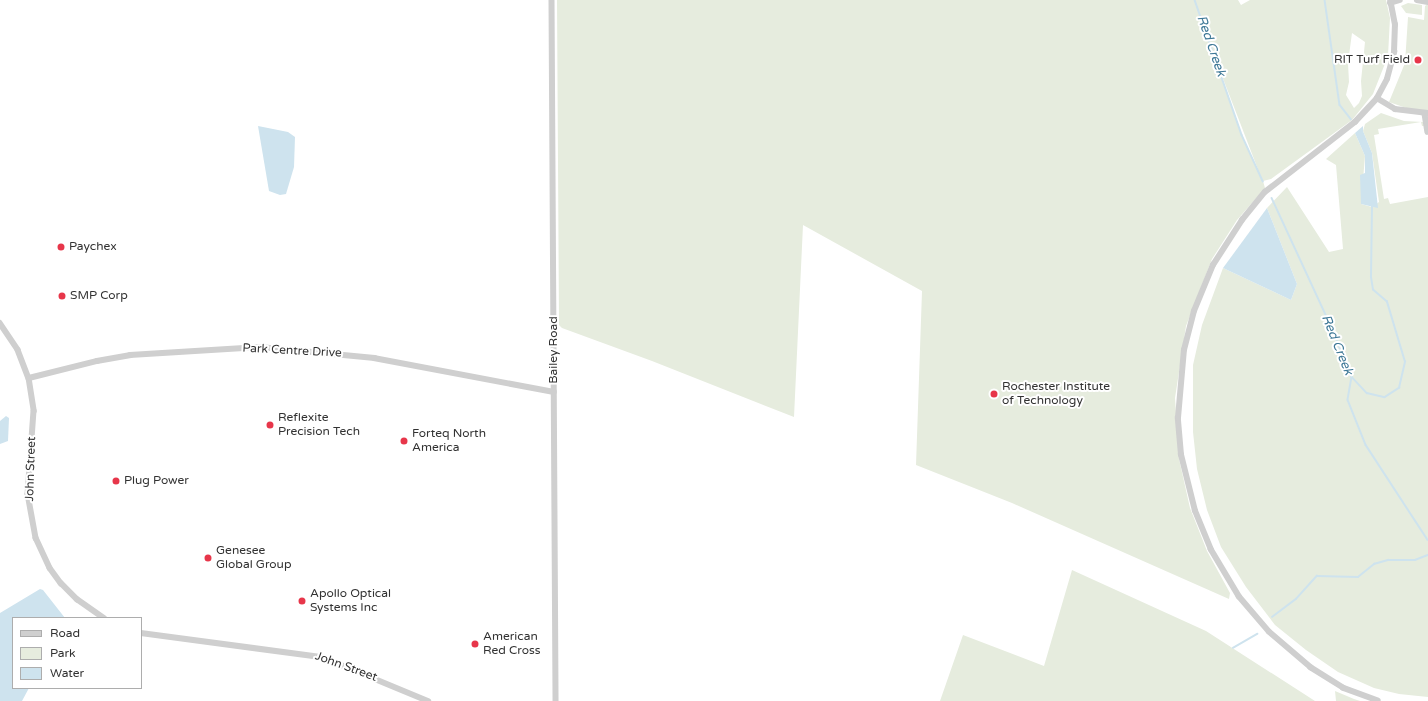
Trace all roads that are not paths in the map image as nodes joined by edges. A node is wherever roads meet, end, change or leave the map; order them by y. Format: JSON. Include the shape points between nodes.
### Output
{"nodes":[{"id":1,"x":552,"y":0,"type":"edge"},
{"id":2,"x":1400,"y":0,"type":"edge"},
{"id":3,"x":1417,"y":0,"type":"edge"},
{"id":4,"x":1390,"y":1,"type":"edge"},
{"id":5,"x":1428,"y":2,"type":"edge"},
{"id":6,"x":1377,"y":98,"type":"junction"},
{"id":7,"x":1427,"y":113,"type":"edge"},
{"id":8,"x":1428,"y":132,"type":"edge"},
{"id":9,"x":0,"y":323,"type":"edge"},
{"id":10,"x":29,"y":378,"type":"junction"},
{"id":11,"x":554,"y":392,"type":"junction"},
{"id":12,"x":103,"y":617,"type":"edge"},
{"id":13,"x":142,"y":633,"type":"edge"},
{"id":14,"x":428,"y":701,"type":"edge"},
{"id":15,"x":556,"y":701,"type":"edge"},
{"id":16,"x":1378,"y":701,"type":"edge"}],
"edges":[{"from":1,"to":11,"type":"street","name":"Bailey Road"},
{"from":2,"to":4,"type":"street"},
{"from":3,"to":5,"type":"street"},
{"from":4,"to":6,"type":"street","via":[[1395,24],[1394,52],[1387,79]]},
{"from":6,"to":7,"type":"street","via":[[1395,109]]},
{"from":6,"to":16,"type":"street","via":[[1355,122],[1265,192],[1221,251],[1207,278],[1189,327],[1180,373],[1178,418],[1182,454],[1195,511],[1211,550],[1239,597],[1269,632],[1311,668],[1343,688]]},
{"from":7,"to":8,"type":"street"},
{"from":9,"to":10,"type":"street","name":"John Street","via":[[18,350]]},
{"from":10,"to":11,"type":"street","name":"Park Centre Drive","via":[[130,356],[260,347],[374,358]]},
{"from":10,"to":12,"type":"street","name":"John Street","via":[[34,411],[28,494],[36,538],[44,557],[61,583],[77,599]]},
{"from":11,"to":15,"type":"street","name":"Bailey Road"},
{"from":13,"to":14,"type":"street","name":"John Street","via":[[322,657]]}]}
